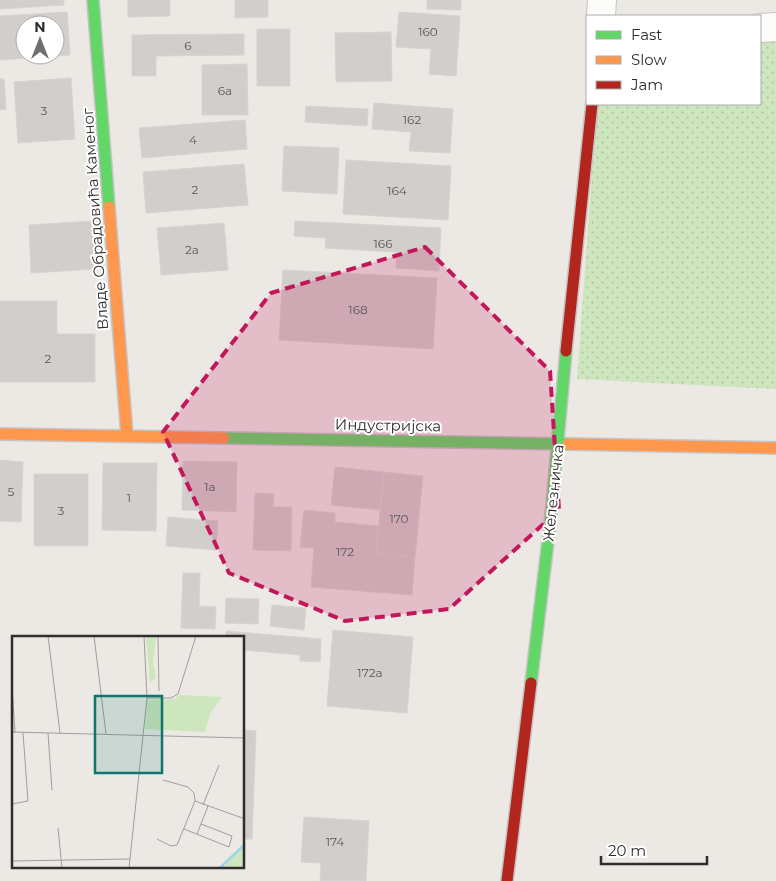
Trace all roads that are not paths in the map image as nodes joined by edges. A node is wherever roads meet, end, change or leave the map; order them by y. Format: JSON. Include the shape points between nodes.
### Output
{"nodes":[{"id":1,"x":93,"y":0,"type":"edge"},
{"id":2,"x":602,"y":0,"type":"edge"},
{"id":3,"x":601,"y":15,"type":"edge"},
{"id":4,"x":776,"y":27,"type":"edge"},
{"id":5,"x":761,"y":28,"type":"edge"},
{"id":6,"x":592,"y":105,"type":"edge"},
{"id":7,"x":0,"y":434,"type":"edge"},
{"id":8,"x":127,"y":436,"type":"junction"},
{"id":9,"x":558,"y":443,"type":"junction"},
{"id":10,"x":776,"y":448,"type":"edge"},
{"id":11,"x":507,"y":881,"type":"edge"}],
"edges":[{"from":1,"to":8,"type":"street","name":"Владе Обрадовића Каменог"},
{"from":2,"to":3,"type":"street"},
{"from":4,"to":5,"type":"street"},
{"from":6,"to":9,"type":"street","name":"Железничка"},
{"from":7,"to":8,"type":"street","name":"Индустријска"},
{"from":8,"to":9,"type":"street","name":"Индустријска"},
{"from":9,"to":10,"type":"street","name":"Индустријска"},
{"from":9,"to":11,"type":"street","name":"Железничка"}]}
